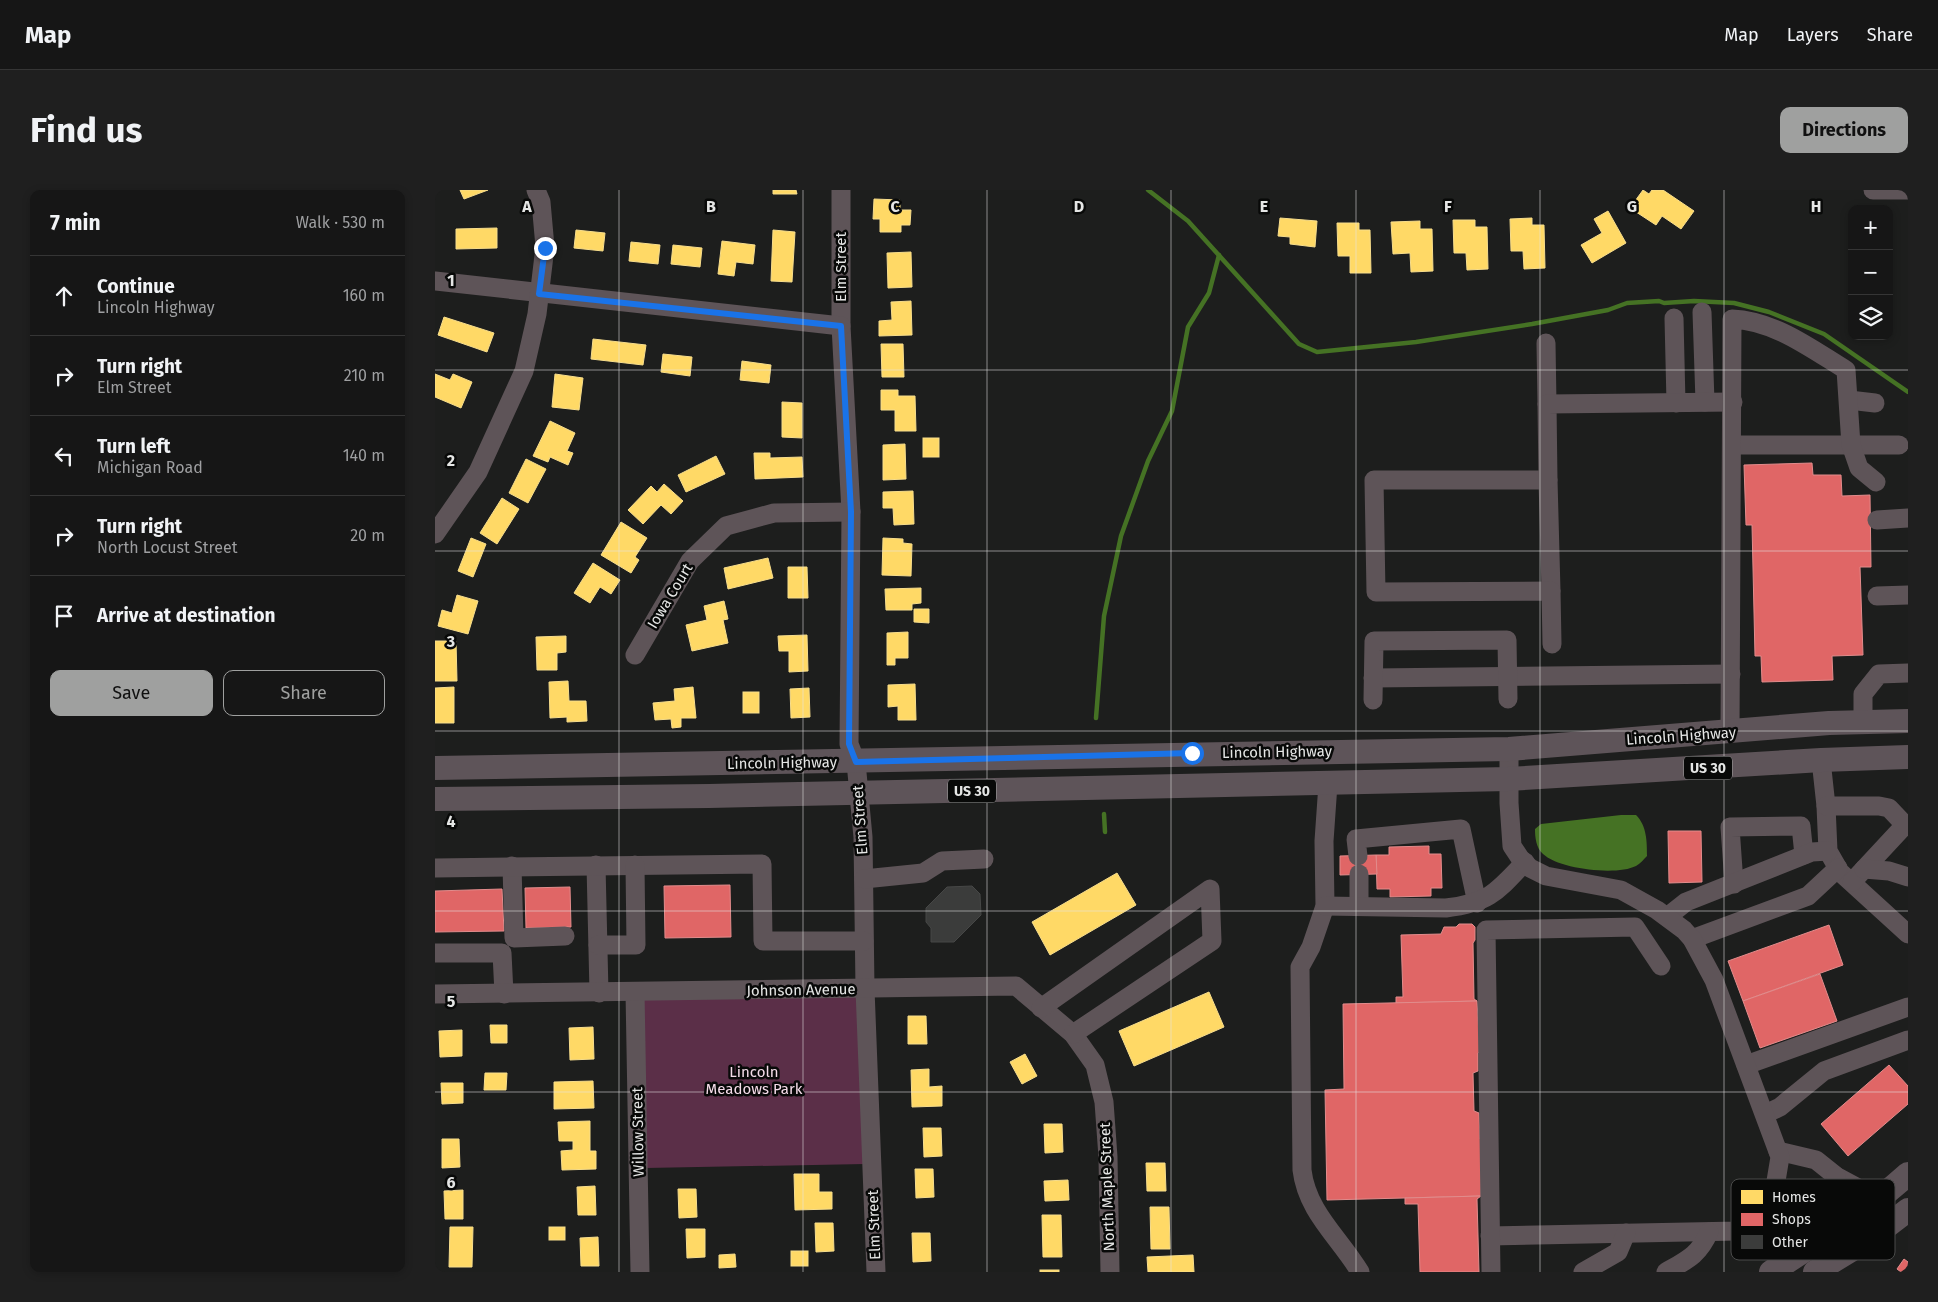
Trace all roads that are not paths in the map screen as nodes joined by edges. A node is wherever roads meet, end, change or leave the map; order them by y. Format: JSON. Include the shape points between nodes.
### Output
{"nodes":[{"id":1,"x":536,"y":190,"type":"edge"},
{"id":2,"x":841,"y":190,"type":"edge"},
{"id":3,"x":1873,"y":190,"type":"edge"},
{"id":4,"x":1908,"y":190,"type":"edge"},
{"id":5,"x":435,"y":282,"type":"edge"},
{"id":6,"x":539,"y":294,"type":"junction"},
{"id":7,"x":1702,"y":312,"type":"dead end"},
{"id":8,"x":1674,"y":318,"type":"dead end"},
{"id":9,"x":841,"y":326,"type":"junction"},
{"id":10,"x":1546,"y":343,"type":"dead end"},
{"id":11,"x":1849,"y":400,"type":"junction"},
{"id":12,"x":1705,"y":402,"type":"junction"},
{"id":13,"x":1733,"y":402,"type":"junction"},
{"id":14,"x":1676,"y":403,"type":"junction"},
{"id":15,"x":1875,"y":403,"type":"dead end"},
{"id":16,"x":1547,"y":404,"type":"junction"},
{"id":17,"x":1732,"y":445,"type":"junction"},
{"id":18,"x":1851,"y":445,"type":"junction"},
{"id":19,"x":1899,"y":445,"type":"dead end"},
{"id":20,"x":1548,"y":480,"type":"junction"},
{"id":21,"x":1876,"y":482,"type":"dead end"},
{"id":22,"x":851,"y":512,"type":"junction"},
{"id":23,"x":1908,"y":518,"type":"edge"},
{"id":24,"x":1877,"y":520,"type":"dead end"},
{"id":25,"x":435,"y":534,"type":"edge"},
{"id":26,"x":1551,"y":591,"type":"junction"},
{"id":27,"x":1908,"y":595,"type":"edge"},
{"id":28,"x":1877,"y":596,"type":"dead end"},
{"id":29,"x":1552,"y":644,"type":"dead end"},
{"id":30,"x":635,"y":655,"type":"dead end"},
{"id":31,"x":1908,"y":673,"type":"edge"},
{"id":32,"x":1731,"y":674,"type":"junction"},
{"id":33,"x":1507,"y":675,"type":"junction"},
{"id":34,"x":1373,"y":678,"type":"junction"},
{"id":35,"x":1508,"y":699,"type":"dead end"},
{"id":36,"x":1373,"y":700,"type":"dead end"},
{"id":37,"x":1908,"y":721,"type":"edge"},
{"id":38,"x":1863,"y":723,"type":"junction"},
{"id":39,"x":1730,"y":732,"type":"junction"},
{"id":40,"x":1509,"y":749,"type":"junction"},
{"id":41,"x":1908,"y":758,"type":"edge"},
{"id":42,"x":1821,"y":760,"type":"junction"},
{"id":43,"x":856,"y":762,"type":"junction"},
{"id":44,"x":435,"y":768,"type":"edge"},
{"id":45,"x":1508,"y":779,"type":"junction"},
{"id":46,"x":1328,"y":784,"type":"junction"},
{"id":47,"x":859,"y":793,"type":"junction"},
{"id":48,"x":435,"y":799,"type":"edge"},
{"id":49,"x":1826,"y":806,"type":"junction"},
{"id":50,"x":1827,"y":851,"type":"junction"},
{"id":51,"x":1804,"y":855,"type":"junction"},
{"id":52,"x":1357,"y":856,"type":"dead end"},
{"id":53,"x":984,"y":859,"type":"dead end"},
{"id":54,"x":1525,"y":862,"type":"junction"},
{"id":55,"x":596,"y":865,"type":"junction"},
{"id":56,"x":635,"y":865,"type":"junction"},
{"id":57,"x":512,"y":866,"type":"junction"},
{"id":58,"x":435,"y":868,"type":"edge"},
{"id":59,"x":1837,"y":868,"type":"junction"},
{"id":60,"x":1359,"y":874,"type":"dead end"},
{"id":61,"x":1858,"y":876,"type":"junction"},
{"id":62,"x":1908,"y":876,"type":"edge"},
{"id":63,"x":864,"y":879,"type":"junction"},
{"id":64,"x":1734,"y":884,"type":"junction"},
{"id":65,"x":1477,"y":903,"type":"junction"},
{"id":66,"x":1359,"y":905,"type":"junction"},
{"id":67,"x":1325,"y":906,"type":"junction"},
{"id":68,"x":1667,"y":917,"type":"junction"},
{"id":69,"x":1908,"y":934,"type":"edge"},
{"id":70,"x":565,"y":936,"type":"dead end"},
{"id":71,"x":514,"y":938,"type":"junction"},
{"id":72,"x":1692,"y":940,"type":"junction"},
{"id":73,"x":864,"y":941,"type":"junction"},
{"id":74,"x":598,"y":945,"type":"junction"},
{"id":75,"x":435,"y":954,"type":"edge"},
{"id":76,"x":502,"y":954,"type":"junction"},
{"id":77,"x":1661,"y":966,"type":"dead end"},
{"id":78,"x":865,"y":989,"type":"junction"},
{"id":79,"x":635,"y":992,"type":"junction"},
{"id":80,"x":599,"y":993,"type":"junction"},
{"id":81,"x":435,"y":994,"type":"edge"},
{"id":82,"x":504,"y":994,"type":"junction"},
{"id":83,"x":1908,"y":1007,"type":"edge"},
{"id":84,"x":1041,"y":1008,"type":"junction"},
{"id":85,"x":1073,"y":1034,"type":"junction"},
{"id":86,"x":1908,"y":1040,"type":"edge"},
{"id":87,"x":1746,"y":1065,"type":"junction"},
{"id":88,"x":1104,"y":1102,"type":"joint"},
{"id":89,"x":1765,"y":1114,"type":"junction"},
{"id":90,"x":1778,"y":1151,"type":"junction"},
{"id":91,"x":1908,"y":1174,"type":"edge"},
{"id":92,"x":1836,"y":1176,"type":"junction"},
{"id":93,"x":1776,"y":1179,"type":"edge"},
{"id":94,"x":1837,"y":1179,"type":"edge"},
{"id":95,"x":1842,"y":1179,"type":"edge"},
{"id":96,"x":1895,"y":1186,"type":"edge"},
{"id":97,"x":1908,"y":1210,"type":"edge"},
{"id":98,"x":1895,"y":1220,"type":"edge"},
{"id":99,"x":1731,"y":1231,"type":"edge"},
{"id":100,"x":1709,"y":1232,"type":"junction"},
{"id":101,"x":1626,"y":1233,"type":"junction"},
{"id":102,"x":1490,"y":1236,"type":"junction"},
{"id":103,"x":1790,"y":1260,"type":"edge"},
{"id":104,"x":1835,"y":1260,"type":"edge"},
{"id":105,"x":641,"y":1272,"type":"edge"},
{"id":106,"x":876,"y":1272,"type":"edge"},
{"id":107,"x":1110,"y":1272,"type":"edge"},
{"id":108,"x":1360,"y":1272,"type":"edge"},
{"id":109,"x":1491,"y":1272,"type":"edge"},
{"id":110,"x":1583,"y":1272,"type":"edge"},
{"id":111,"x":1666,"y":1272,"type":"edge"},
{"id":112,"x":1771,"y":1272,"type":"edge"},
{"id":113,"x":1815,"y":1272,"type":"edge"}],
"edges":[{"from":1,"to":6,"type":"street","via":[[541,202],[545,248]]},
{"from":2,"to":9,"type":"street","name":"Elm Street"},
{"from":3,"to":4,"type":"street"},
{"from":5,"to":6,"type":"street"},
{"from":6,"to":9,"type":"street"},
{"from":6,"to":25,"type":"street","via":[[529,355],[514,395],[478,472]]},
{"from":7,"to":12,"type":"street"},
{"from":8,"to":14,"type":"street"},
{"from":9,"to":22,"type":"street","name":"Elm Street"},
{"from":10,"to":16,"type":"street"},
{"from":11,"to":13,"type":"street","via":[[1846,370],[1796,339],[1752,320],[1732,319]]},
{"from":11,"to":15,"type":"street"},
{"from":11,"to":18,"type":"street"},
{"from":12,"to":13,"type":"street"},
{"from":12,"to":14,"type":"street"},
{"from":13,"to":17,"type":"street"},
{"from":14,"to":16,"type":"street"},
{"from":16,"to":20,"type":"street"},
{"from":17,"to":18,"type":"street"},
{"from":17,"to":32,"type":"street"},
{"from":18,"to":19,"type":"street"},
{"from":18,"to":21,"type":"street","via":[[1859,468]]},
{"from":20,"to":26,"type":"street"},
{"from":20,"to":26,"type":"street","via":[[1374,480],[1376,592]]},
{"from":22,"to":30,"type":"street","name":"Iowa Court","via":[[774,513],[726,526],[690,561]]},
{"from":22,"to":43,"type":"street","name":"Elm Street","via":[[849,744]]},
{"from":23,"to":24,"type":"street"},
{"from":26,"to":29,"type":"street"},
{"from":27,"to":28,"type":"street"},
{"from":31,"to":38,"type":"street","via":[[1879,674],[1863,694]]},
{"from":32,"to":33,"type":"street"},
{"from":32,"to":39,"type":"street"},
{"from":33,"to":34,"type":"street"},
{"from":33,"to":34,"type":"street","via":[[1507,640],[1374,641]]},
{"from":33,"to":35,"type":"street"},
{"from":34,"to":36,"type":"street"},
{"from":37,"to":38,"type":"main road","name":"Lincoln Highway","number":"US 30"},
{"from":38,"to":39,"type":"main road","name":"Lincoln Highway","number":"US 30"},
{"from":39,"to":40,"type":"main road","name":"Lincoln Highway","number":"US 30"},
{"from":40,"to":43,"type":"main road","name":"Lincoln Highway","number":"US 30"},
{"from":40,"to":45,"type":"street"},
{"from":41,"to":42,"type":"main road","number":"US 30"},
{"from":42,"to":45,"type":"main road","number":"US 30"},
{"from":42,"to":49,"type":"street"},
{"from":43,"to":44,"type":"main road","name":"Lincoln Highway","number":"US 30"},
{"from":43,"to":47,"type":"street","name":"Elm Street"},
{"from":45,"to":46,"type":"main road","number":"US 30"},
{"from":45,"to":54,"type":"street","via":[[1512,846]]},
{"from":46,"to":47,"type":"main road","number":"US 30"},
{"from":46,"to":67,"type":"street","via":[[1324,841]]},
{"from":47,"to":48,"type":"main road","number":"US 30"},
{"from":47,"to":63,"type":"street","name":"Elm Street"},
{"from":49,"to":50,"type":"street"},
{"from":49,"to":61,"type":"street","via":[[1889,808],[1905,824]]},
{"from":50,"to":51,"type":"street"},
{"from":50,"to":59,"type":"street"},
{"from":51,"to":64,"type":"street"},
{"from":51,"to":64,"type":"street","via":[[1801,826],[1730,827]]},
{"from":52,"to":65,"type":"street","via":[[1356,839],[1461,829]]},
{"from":53,"to":63,"type":"street","via":[[942,860],[923,873]]},
{"from":54,"to":65,"type":"street","via":[[1498,891]]},
{"from":54,"to":68,"type":"street","via":[[1546,876],[1621,890]]},
{"from":55,"to":56,"type":"street"},
{"from":55,"to":57,"type":"street"},
{"from":55,"to":74,"type":"street"},
{"from":56,"to":73,"type":"street","via":[[762,864],[763,941]]},
{"from":56,"to":74,"type":"street","via":[[636,945]]},
{"from":57,"to":58,"type":"street"},
{"from":57,"to":71,"type":"street"},
{"from":59,"to":61,"type":"street"},
{"from":59,"to":72,"type":"street","via":[[1808,896]]},
{"from":60,"to":66,"type":"street"},
{"from":61,"to":62,"type":"street","via":[[1889,871]]},
{"from":61,"to":69,"type":"street"},
{"from":63,"to":73,"type":"street","name":"Elm Street"},
{"from":64,"to":68,"type":"street","via":[[1685,902]]},
{"from":65,"to":66,"type":"street","via":[[1446,908]]},
{"from":66,"to":67,"type":"street"},
{"from":67,"to":108,"type":"street","via":[[1311,947],[1300,967],[1302,1170],[1310,1203]]},
{"from":68,"to":72,"type":"street"},
{"from":70,"to":71,"type":"street"},
{"from":71,"to":76,"type":"street"},
{"from":72,"to":87,"type":"street","via":[[1714,980]]},
{"from":73,"to":78,"type":"street","name":"Elm Street"},
{"from":74,"to":80,"type":"street"},
{"from":75,"to":76,"type":"street"},
{"from":76,"to":82,"type":"street"},
{"from":77,"to":102,"type":"street","via":[[1635,927],[1486,930]]},
{"from":78,"to":79,"type":"street","name":"Johnson Avenue"},
{"from":78,"to":84,"type":"street","name":"Johnson Avenue","via":[[1016,986]]},
{"from":78,"to":106,"type":"street","name":"Elm Street"},
{"from":79,"to":80,"type":"street","name":"Johnson Avenue"},
{"from":79,"to":105,"type":"street","name":"Willow Street"},
{"from":80,"to":82,"type":"street","name":"Johnson Avenue"},
{"from":81,"to":82,"type":"street","name":"Johnson Avenue"},
{"from":83,"to":87,"type":"street"},
{"from":84,"to":85,"type":"street","name":"Johnson Avenue"},
{"from":84,"to":85,"type":"street","via":[[1210,889],[1212,941]]},
{"from":85,"to":88,"type":"street","name":"Johnson Avenue","via":[[1095,1065]]},
{"from":86,"to":89,"type":"street","via":[[1824,1072],[1780,1107]]},
{"from":87,"to":89,"type":"street"},
{"from":88,"to":107,"type":"street","name":"North Maple Street"},
{"from":89,"to":90,"type":"street"},
{"from":90,"to":92,"type":"street","via":[[1816,1160]]},
{"from":90,"to":93,"type":"street"},
{"from":91,"to":96,"type":"main road"},
{"from":92,"to":94,"type":"street"},
{"from":92,"to":95,"type":"street"},
{"from":97,"to":98,"type":"main road"},
{"from":99,"to":100,"type":"street"},
{"from":100,"to":101,"type":"street"},
{"from":100,"to":111,"type":"street","via":[[1700,1250]]},
{"from":101,"to":102,"type":"street"},
{"from":101,"to":110,"type":"street","via":[[1619,1252]]},
{"from":102,"to":109,"type":"street"},
{"from":103,"to":112,"type":"main road"},
{"from":104,"to":113,"type":"main road"}]}
